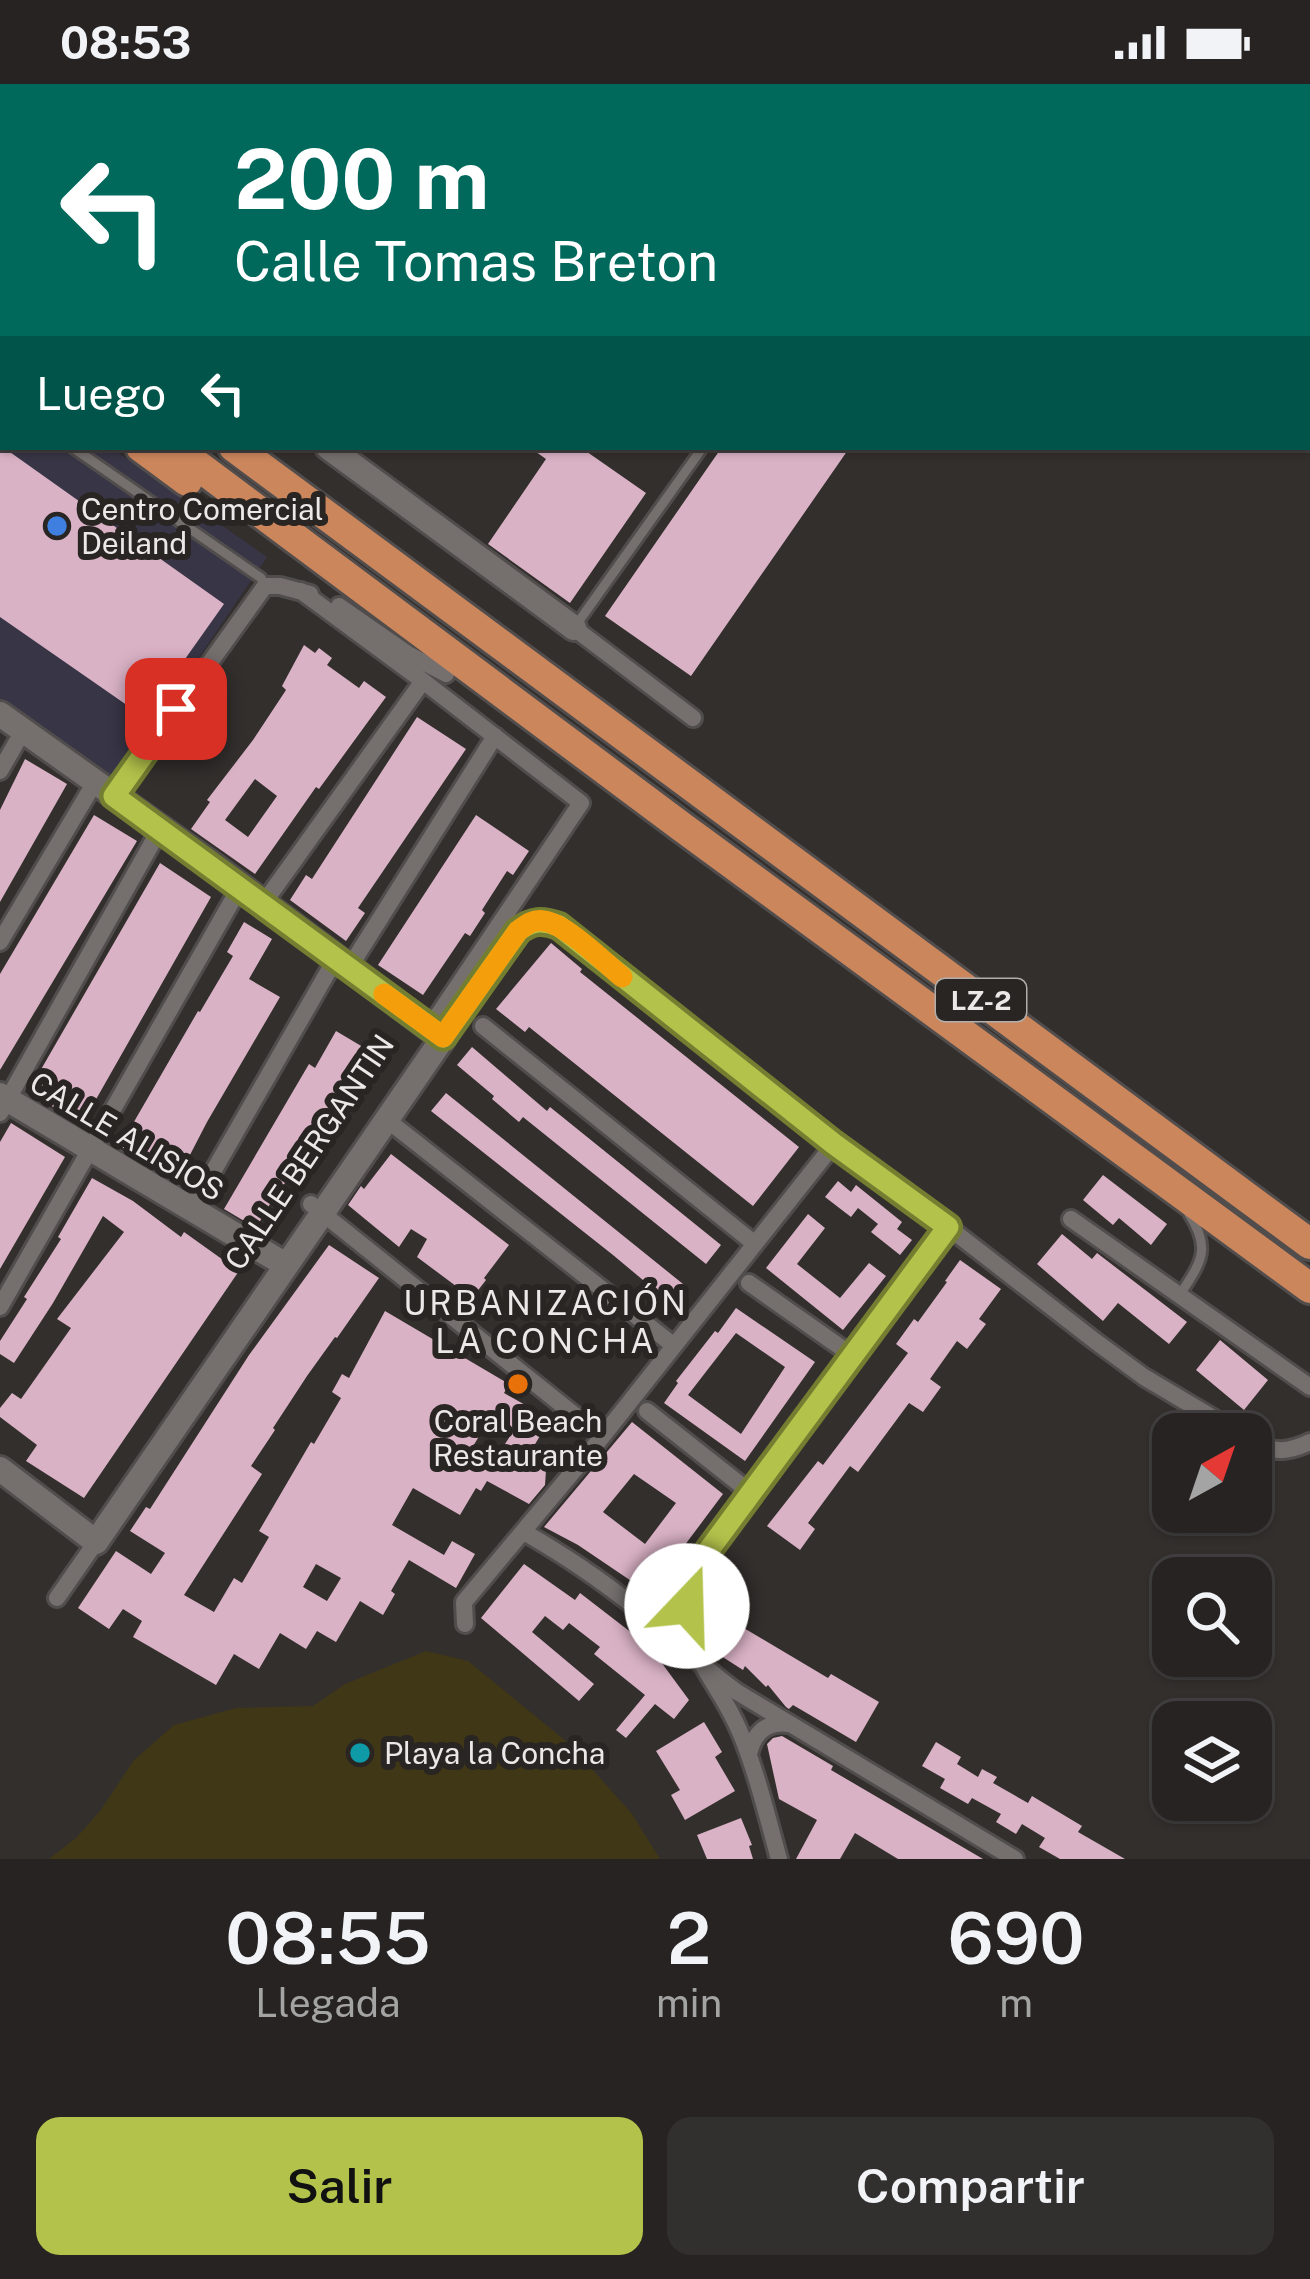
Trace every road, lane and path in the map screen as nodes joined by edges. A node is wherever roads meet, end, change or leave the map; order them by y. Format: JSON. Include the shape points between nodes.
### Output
{"nodes":[{"id":1,"x":76,"y":450,"type":"edge"},
{"id":2,"x":145,"y":450,"type":"edge"},
{"id":3,"x":177,"y":450,"type":"edge"},
{"id":4,"x":240,"y":450,"type":"edge"},
{"id":5,"x":701,"y":450,"type":"edge"},
{"id":6,"x":344,"y":452,"type":"edge"},
{"id":7,"x":265,"y":586,"type":"junction"},
{"id":8,"x":574,"y":628,"type":"junction"},
{"id":9,"x":434,"y":677,"type":"junction"},
{"id":10,"x":0,"y":714,"type":"edge"},
{"id":11,"x":693,"y":718,"type":"dead end"},
{"id":12,"x":23,"y":731,"type":"junction"},
{"id":13,"x":494,"y":736,"type":"junction"},
{"id":14,"x":0,"y":771,"type":"edge"},
{"id":15,"x":105,"y":789,"type":"junction"},
{"id":16,"x":682,"y":827,"type":"junction"},
{"id":17,"x":160,"y":829,"type":"junction"},
{"id":18,"x":240,"y":886,"type":"junction"},
{"id":19,"x":263,"y":904,"type":"junction"},
{"id":20,"x":0,"y":942,"type":"edge"},
{"id":21,"x":342,"y":963,"type":"junction"},
{"id":22,"x":484,"y":979,"type":"junction"},
{"id":23,"x":483,"y":1027,"type":"junction"},
{"id":24,"x":436,"y":1032,"type":"junction"},
{"id":25,"x":2,"y":1103,"type":"edge"},
{"id":26,"x":386,"y":1120,"type":"junction"},
{"id":27,"x":834,"y":1144,"type":"junction"},
{"id":28,"x":91,"y":1150,"type":"junction"},
{"id":29,"x":1169,"y":1184,"type":"junction"},
{"id":30,"x":317,"y":1208,"type":"junction"},
{"id":31,"x":191,"y":1210,"type":"junction"},
{"id":32,"x":1071,"y":1219,"type":"dead end"},
{"id":33,"x":948,"y":1227,"type":"junction"},
{"id":34,"x":754,"y":1244,"type":"junction"},
{"id":35,"x":1310,"y":1244,"type":"edge"},
{"id":36,"x":280,"y":1261,"type":"junction"},
{"id":37,"x":749,"y":1283,"type":"dead end"},
{"id":38,"x":1310,"y":1288,"type":"edge"},
{"id":39,"x":1181,"y":1293,"type":"junction"},
{"id":40,"x":0,"y":1307,"type":"edge"},
{"id":41,"x":673,"y":1346,"type":"junction"},
{"id":42,"x":853,"y":1356,"type":"junction"},
{"id":43,"x":1310,"y":1387,"type":"edge"},
{"id":44,"x":647,"y":1411,"type":"dead end"},
{"id":45,"x":1205,"y":1413,"type":"edge"},
{"id":46,"x":602,"y":1437,"type":"junction"},
{"id":47,"x":1310,"y":1442,"type":"edge"},
{"id":48,"x":1272,"y":1451,"type":"edge"},
{"id":49,"x":0,"y":1469,"type":"edge"},
{"id":50,"x":751,"y":1493,"type":"junction"},
{"id":51,"x":524,"y":1532,"type":"junction"},
{"id":52,"x":90,"y":1538,"type":"junction"},
{"id":53,"x":691,"y":1574,"type":"junction"},
{"id":54,"x":57,"y":1598,"type":"dead end"},
{"id":55,"x":654,"y":1623,"type":"junction"},
{"id":56,"x":465,"y":1624,"type":"dead end"},
{"id":57,"x":703,"y":1668,"type":"junction"},
{"id":58,"x":790,"y":1724,"type":"junction"},
{"id":59,"x":748,"y":1755,"type":"junction"},
{"id":60,"x":778,"y":1859,"type":"edge"},
{"id":61,"x":1015,"y":1859,"type":"edge"}],
"edges":[{"from":1,"to":7,"type":"lane"},
{"from":2,"to":9,"type":"highway","number":"LZ-2"},
{"from":3,"to":16,"type":"highway","number":"LZ-2"},
{"from":4,"to":35,"type":"highway","number":"LZ-2"},
{"from":5,"to":8,"type":"lane"},
{"from":6,"to":8,"type":"street"},
{"from":7,"to":9,"type":"street","via":[[327,598]]},
{"from":7,"to":15,"type":"street"},
{"from":8,"to":11,"type":"street"},
{"from":9,"to":13,"type":"street"},
{"from":9,"to":16,"type":"highway","number":"LZ-2","via":[[622,798]]},
{"from":9,"to":19,"type":"street"},
{"from":10,"to":12,"type":"street"},
{"from":12,"to":14,"type":"street"},
{"from":12,"to":15,"type":"street"},
{"from":13,"to":21,"type":"street"},
{"from":13,"to":24,"type":"street","name":"CALLE BERGANTIN","via":[[580,803]]},
{"from":15,"to":17,"type":"street"},
{"from":15,"to":20,"type":"street"},
{"from":16,"to":29,"type":"highway","number":"LZ-2"},
{"from":17,"to":18,"type":"street"},
{"from":17,"to":25,"type":"street"},
{"from":18,"to":19,"type":"street"},
{"from":18,"to":28,"type":"street"},
{"from":19,"to":21,"type":"street"},
{"from":21,"to":24,"type":"street"},
{"from":21,"to":31,"type":"street"},
{"from":22,"to":23,"type":"street"},
{"from":22,"to":24,"type":"street"},
{"from":22,"to":27,"type":"street","via":[[530,922],[559,926]]},
{"from":23,"to":24,"type":"street"},
{"from":23,"to":34,"type":"street"},
{"from":24,"to":26,"type":"street"},
{"from":24,"to":30,"type":"street","name":"CALLE BERGANTIN"},
{"from":25,"to":28,"type":"street","name":"CALLE ALISIOS"},
{"from":26,"to":30,"type":"street"},
{"from":26,"to":41,"type":"street"},
{"from":27,"to":33,"type":"street"},
{"from":27,"to":34,"type":"street"},
{"from":28,"to":31,"type":"street","name":"CALLE ALISIOS"},
{"from":28,"to":40,"type":"street"},
{"from":29,"to":38,"type":"highway","number":"LZ-2"},
{"from":29,"to":39,"type":"lane","via":[[1201,1233],[1199,1262]]},
{"from":30,"to":36,"type":"street","name":"CALLE BERGANTIN"},
{"from":30,"to":46,"type":"street"},
{"from":31,"to":36,"type":"street","name":"CALLE ALISIOS"},
{"from":32,"to":39,"type":"street"},
{"from":33,"to":42,"type":"street"},
{"from":33,"to":45,"type":"street","via":[[1144,1377]]},
{"from":34,"to":41,"type":"street"},
{"from":36,"to":52,"type":"street","name":"CALLE BERGANTIN"},
{"from":37,"to":42,"type":"street"},
{"from":39,"to":43,"type":"street"},
{"from":41,"to":46,"type":"street"},
{"from":42,"to":50,"type":"street"},
{"from":44,"to":50,"type":"street"},
{"from":46,"to":51,"type":"street"},
{"from":47,"to":48,"type":"street"},
{"from":49,"to":52,"type":"street"},
{"from":50,"to":53,"type":"street"},
{"from":51,"to":55,"type":"street"},
{"from":51,"to":56,"type":"street","via":[[464,1602]]},
{"from":52,"to":54,"type":"street"},
{"from":53,"to":55,"type":"street"},
{"from":53,"to":57,"type":"street","via":[[687,1627]]},
{"from":55,"to":57,"type":"street"},
{"from":57,"to":58,"type":"street"},
{"from":57,"to":59,"type":"street"},
{"from":58,"to":59,"type":"street","via":[[762,1729]]},
{"from":58,"to":61,"type":"street"},
{"from":59,"to":60,"type":"street"}]}
